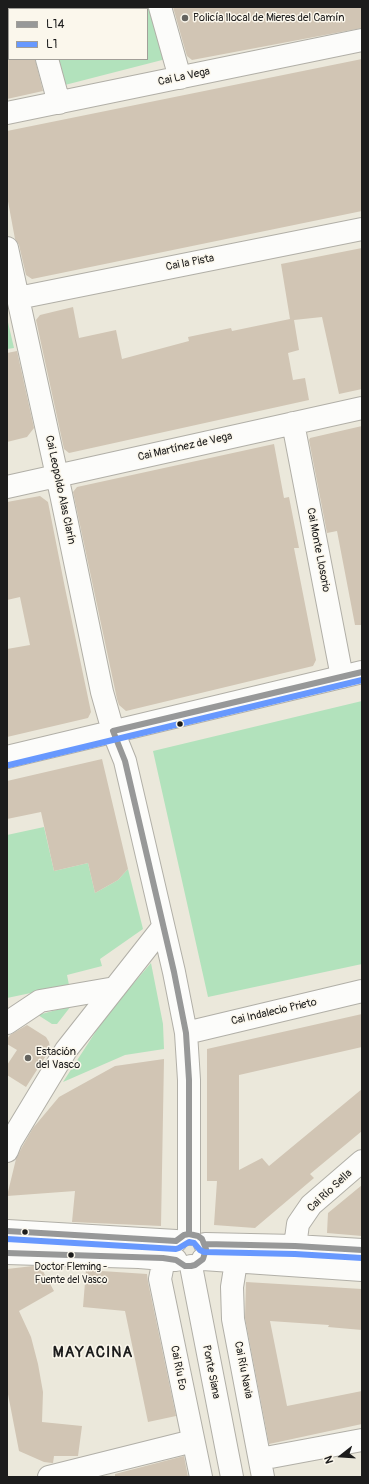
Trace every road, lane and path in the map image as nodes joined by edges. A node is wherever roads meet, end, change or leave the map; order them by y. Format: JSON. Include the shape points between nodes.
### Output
{"nodes":[{"id":1,"x":160,"y":7,"type":"edge"},
{"id":2,"x":362,"y":40,"type":"edge"},
{"id":3,"x":47,"y":60,"type":"edge"},
{"id":4,"x":180,"y":78,"type":"junction"},
{"id":5,"x":59,"y":103,"type":"junction"},
{"id":6,"x":7,"y":114,"type":"edge"},
{"id":7,"x":362,"y":229,"type":"edge"},
{"id":8,"x":7,"y":248,"type":"edge"},
{"id":9,"x":18,"y":298,"type":"junction"},
{"id":10,"x":362,"y":408,"type":"edge"},
{"id":11,"x":293,"y":423,"type":"junction"},
{"id":12,"x":57,"y":476,"type":"junction"},
{"id":13,"x":7,"y":487,"type":"edge"},
{"id":14,"x":352,"y":675,"type":"edge"},
{"id":15,"x":113,"y":732,"type":"junction"},
{"id":16,"x":7,"y":757,"type":"edge"},
{"id":17,"x":163,"y":927,"type":"junction"},
{"id":18,"x":115,"y":988,"type":"junction"},
{"id":19,"x":362,"y":991,"type":"edge"},
{"id":20,"x":7,"y":1023,"type":"edge"},
{"id":21,"x":186,"y":1033,"type":"junction"},
{"id":22,"x":7,"y":1151,"type":"edge"},
{"id":23,"x":362,"y":1161,"type":"edge"},
{"id":24,"x":7,"y":1231,"type":"edge"},
{"id":25,"x":295,"y":1246,"type":"junction"},
{"id":26,"x":362,"y":1250,"type":"edge"},
{"id":27,"x":186,"y":1252,"type":"junction"},
{"id":28,"x":7,"y":1253,"type":"edge"},
{"id":29,"x":236,"y":1262,"type":"junction"},
{"id":30,"x":362,"y":1270,"type":"edge"},
{"id":31,"x":193,"y":1440,"type":"junction"},
{"id":32,"x":362,"y":1440,"type":"edge"},
{"id":33,"x":262,"y":1468,"type":"edge"},
{"id":34,"x":49,"y":1477,"type":"edge"},
{"id":35,"x":201,"y":1477,"type":"edge"},
{"id":36,"x":232,"y":1477,"type":"edge"}],
"edges":[{"from":1,"to":4,"type":"street"},
{"from":2,"to":4,"type":"street","name":"Cai La Vega"},
{"from":3,"to":5,"type":"street"},
{"from":4,"to":5,"type":"street","name":"Cai La Vega"},
{"from":5,"to":6,"type":"street","name":"Cai La Vega"},
{"from":7,"to":9,"type":"street","name":"Cai la Pista"},
{"from":8,"to":9,"type":"street","name":"Cai Leopoldo Alas Clarín"},
{"from":9,"to":12,"type":"street","name":"Cai Leopoldo Alas Clarín"},
{"from":10,"to":11,"type":"street","name":"Cai Martínez de Vega"},
{"from":11,"to":12,"type":"street","name":"Cai Martínez de Vega"},
{"from":11,"to":14,"type":"street","name":"Cai Monte Llosorio"},
{"from":12,"to":13,"type":"street","name":"Cai Martínez de Vega"},
{"from":12,"to":15,"type":"street","name":"Cai Leopoldo Alas Clarín","via":[[102,692]]},
{"from":14,"to":15,"type":"street"},
{"from":15,"to":16,"type":"street"},
{"from":15,"to":17,"type":"street","name":"Cai Leopoldo Alas Clarín","via":[[125,761]]},
{"from":17,"to":18,"type":"street"},
{"from":17,"to":21,"type":"street","name":"Cai Leopoldo Alas Clarín"},
{"from":18,"to":20,"type":"street","via":[[40,1001]]},
{"from":18,"to":22,"type":"street","via":[[66,1050]]},
{"from":19,"to":21,"type":"street","name":"Cai Indalecio Prieto"},
{"from":21,"to":27,"type":"street","name":"Cai Leopoldo Alas Clarín","via":[[189,1080]]},
{"from":23,"to":25,"type":"street","name":"Cai Río Sella","via":[[311,1205],[298,1224]]},
{"from":24,"to":27,"type":"street"},
{"from":25,"to":26,"type":"street"},
{"from":25,"to":27,"type":"street"},
{"from":27,"to":28,"type":"street"},
{"from":27,"to":29,"type":"street"},
{"from":27,"to":31,"type":"street","name":"Cai Ríu Eo","via":[[162,1269],[160,1279]]},
{"from":27,"to":36,"type":"street","name":"Ponte Siana"},
{"from":29,"to":30,"type":"street"},
{"from":29,"to":33,"type":"street","name":"Cai Ríu Navia","via":[[232,1287],[232,1319]]},
{"from":31,"to":34,"type":"street"},
{"from":31,"to":35,"type":"street","name":"Cai Ríu Eo"},
{"from":32,"to":33,"type":"street"}]}
